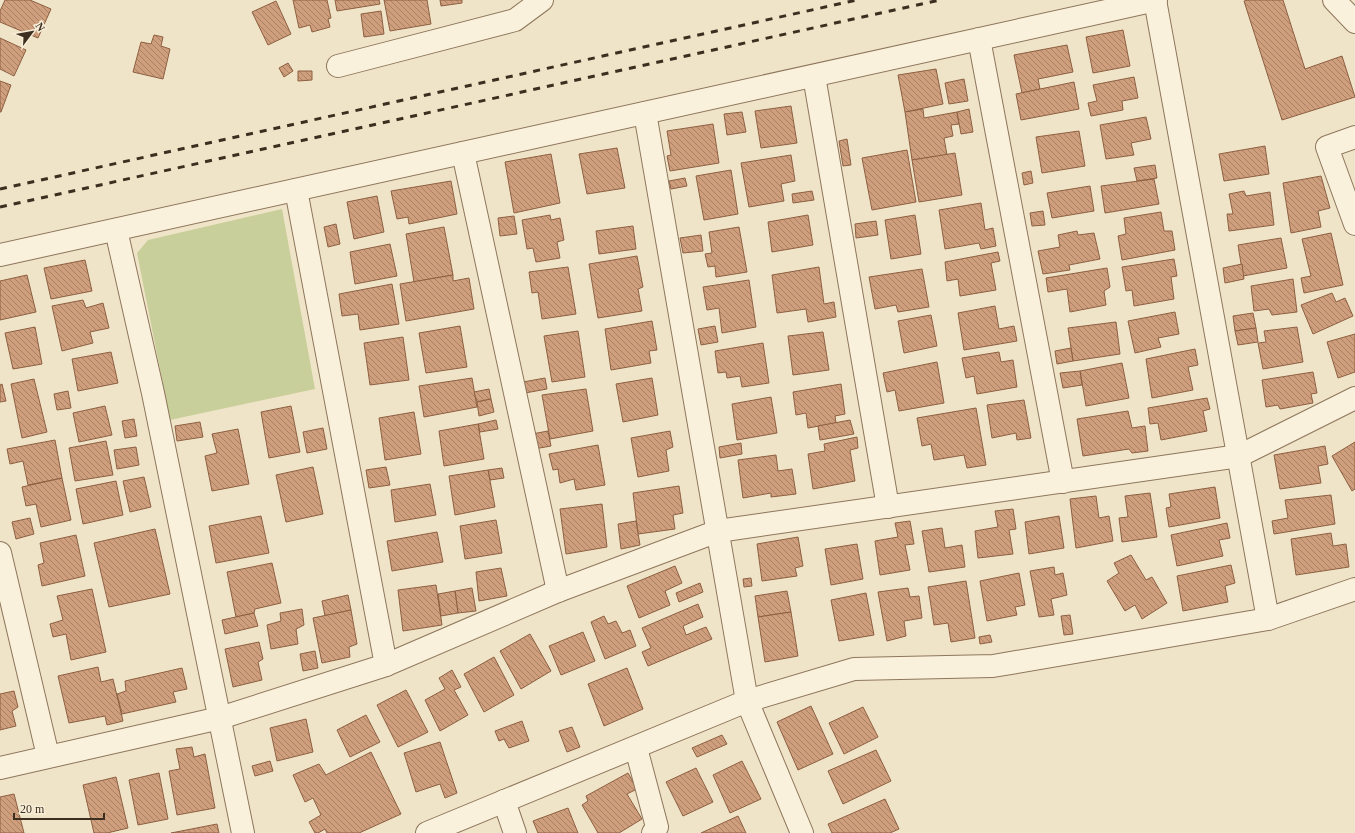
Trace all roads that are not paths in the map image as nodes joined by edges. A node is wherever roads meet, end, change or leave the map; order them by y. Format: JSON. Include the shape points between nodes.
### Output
{"nodes":[{"id":1,"x":542,"y":0,"type":"edge"},
{"id":2,"x":1155,"y":0,"type":"edge"},
{"id":3,"x":1334,"y":0,"type":"edge"},
{"id":4,"x":1355,"y":22,"type":"edge"},
{"id":5,"x":979,"y":39,"type":"junction"},
{"id":6,"x":338,"y":66,"type":"dead end"},
{"id":7,"x":814,"y":76,"type":"junction"},
{"id":8,"x":645,"y":113,"type":"junction"},
{"id":9,"x":1355,"y":137,"type":"edge"},
{"id":10,"x":462,"y":153,"type":"junction"},
{"id":11,"x":296,"y":190,"type":"junction"},
{"id":12,"x":1355,"y":224,"type":"edge"},
{"id":13,"x":116,"y":230,"type":"junction"},
{"id":14,"x":0,"y":256,"type":"edge"},
{"id":15,"x":1355,"y":398,"type":"edge"},
{"id":16,"x":1239,"y":456,"type":"junction"},
{"id":17,"x":1063,"y":482,"type":"junction"},
{"id":18,"x":888,"y":507,"type":"junction"},
{"id":19,"x":718,"y":531,"type":"junction"},
{"id":20,"x":0,"y":553,"type":"edge"},
{"id":21,"x":1355,"y":589,"type":"edge"},
{"id":22,"x":558,"y":591,"type":"junction"},
{"id":23,"x":1268,"y":619,"type":"junction"},
{"id":24,"x":386,"y":665,"type":"junction"},
{"id":25,"x":748,"y":701,"type":"junction"},
{"id":26,"x":220,"y":718,"type":"junction"},
{"id":27,"x":636,"y":748,"type":"junction"},
{"id":28,"x":48,"y":756,"type":"junction"},
{"id":29,"x":0,"y":768,"type":"edge"},
{"id":30,"x":504,"y":801,"type":"junction"},
{"id":31,"x":243,"y":833,"type":"edge"},
{"id":32,"x":428,"y":833,"type":"edge"},
{"id":33,"x":515,"y":833,"type":"edge"},
{"id":34,"x":653,"y":833,"type":"edge"},
{"id":35,"x":802,"y":833,"type":"edge"}],
"edges":[{"from":1,"to":6,"type":"street","via":[[515,20]]},
{"from":2,"to":5,"type":"street"},
{"from":2,"to":16,"type":"street"},
{"from":3,"to":4,"type":"street"},
{"from":5,"to":7,"type":"street"},
{"from":5,"to":17,"type":"street"},
{"from":7,"to":8,"type":"street"},
{"from":7,"to":18,"type":"street"},
{"from":8,"to":10,"type":"street"},
{"from":8,"to":19,"type":"street"},
{"from":9,"to":12,"type":"street","via":[[1327,147]]},
{"from":10,"to":11,"type":"street"},
{"from":10,"to":22,"type":"street"},
{"from":11,"to":13,"type":"street"},
{"from":11,"to":24,"type":"street"},
{"from":13,"to":14,"type":"street"},
{"from":13,"to":26,"type":"street","via":[[153,393]]},
{"from":15,"to":16,"type":"street"},
{"from":16,"to":17,"type":"street"},
{"from":16,"to":23,"type":"street"},
{"from":17,"to":18,"type":"street"},
{"from":18,"to":19,"type":"street"},
{"from":19,"to":22,"type":"street"},
{"from":19,"to":25,"type":"street"},
{"from":20,"to":28,"type":"street"},
{"from":21,"to":23,"type":"street"},
{"from":22,"to":24,"type":"street"},
{"from":23,"to":25,"type":"street","via":[[993,666],[854,669]]},
{"from":24,"to":26,"type":"street"},
{"from":25,"to":27,"type":"street"},
{"from":25,"to":35,"type":"street"},
{"from":26,"to":28,"type":"street"},
{"from":26,"to":31,"type":"street"},
{"from":27,"to":30,"type":"street"},
{"from":27,"to":34,"type":"street","via":[[657,827]]},
{"from":28,"to":29,"type":"street"},
{"from":30,"to":32,"type":"street"},
{"from":30,"to":33,"type":"street"}]}
